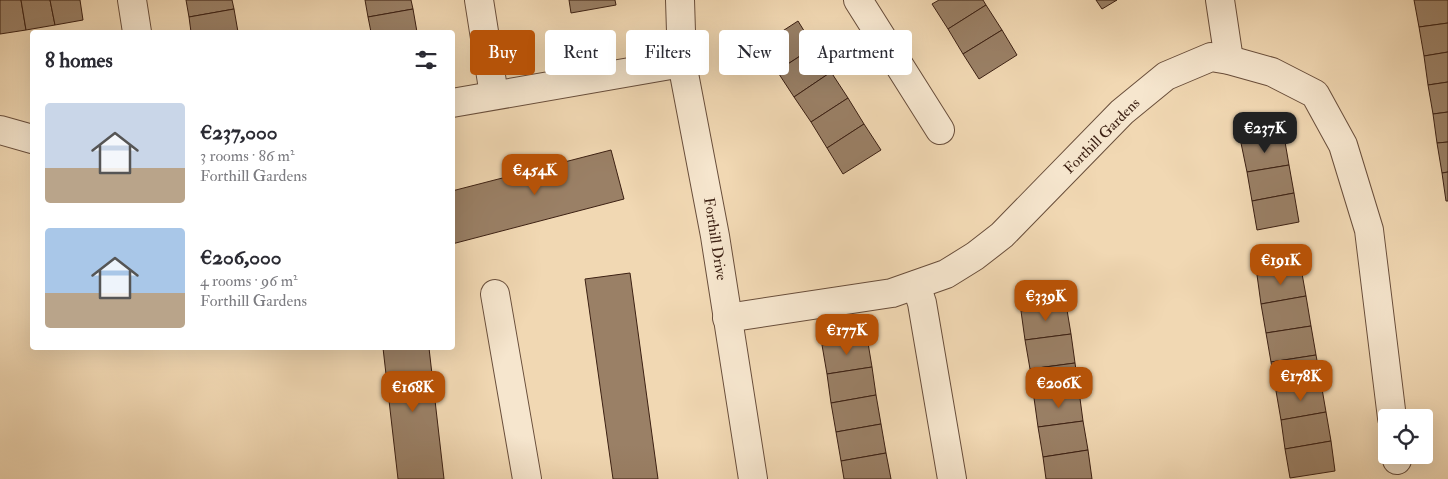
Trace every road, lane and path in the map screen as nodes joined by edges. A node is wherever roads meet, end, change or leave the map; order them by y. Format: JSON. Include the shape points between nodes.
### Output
{"nodes":[{"id":1,"x":132,"y":0,"type":"edge"},
{"id":2,"x":479,"y":0,"type":"edge"},
{"id":3,"x":680,"y":0,"type":"edge"},
{"id":4,"x":858,"y":0,"type":"edge"},
{"id":5,"x":1220,"y":0,"type":"edge"},
{"id":6,"x":137,"y":30,"type":"edge"},
{"id":7,"x":681,"y":30,"type":"edge"},
{"id":8,"x":1229,"y":60,"type":"junction"},
{"id":9,"x":626,"y":73,"type":"edge"},
{"id":10,"x":684,"y":75,"type":"edge"},
{"id":11,"x":494,"y":95,"type":"junction"},
{"id":12,"x":455,"y":102,"type":"edge"},
{"id":13,"x":0,"y":130,"type":"edge"},
{"id":14,"x":940,"y":130,"type":"dead end"},
{"id":15,"x":30,"y":138,"type":"edge"},
{"id":16,"x":916,"y":284,"type":"junction"},
{"id":17,"x":496,"y":294,"type":"dead end"},
{"id":18,"x":728,"y":318,"type":"junction"},
{"id":19,"x":1391,"y":409,"type":"edge"},
{"id":20,"x":527,"y":479,"type":"edge"},
{"id":21,"x":753,"y":479,"type":"edge"},
{"id":22,"x":952,"y":479,"type":"edge"}],
"edges":[{"from":1,"to":6,"type":"street"},
{"from":2,"to":11,"type":"street"},
{"from":3,"to":7,"type":"street","name":"Forthill Drive"},
{"from":4,"to":14,"type":"street"},
{"from":5,"to":8,"type":"street"},
{"from":8,"to":16,"type":"street","name":"Forthill Gardens","via":[[1211,58],[1166,76],[1122,112],[1002,235],[946,274]]},
{"from":8,"to":19,"type":"street","name":"Forthill Gardens","via":[[1272,72],[1315,94],[1344,145],[1369,230]]},
{"from":9,"to":11,"type":"street"},
{"from":10,"to":18,"type":"street","name":"Forthill Drive"},
{"from":11,"to":12,"type":"street"},
{"from":13,"to":15,"type":"street"},
{"from":16,"to":18,"type":"street","name":"Forthill Gardens","via":[[884,294]]},
{"from":16,"to":22,"type":"street"},
{"from":17,"to":20,"type":"street"},
{"from":18,"to":21,"type":"street","name":"Forthill Drive"}]}
